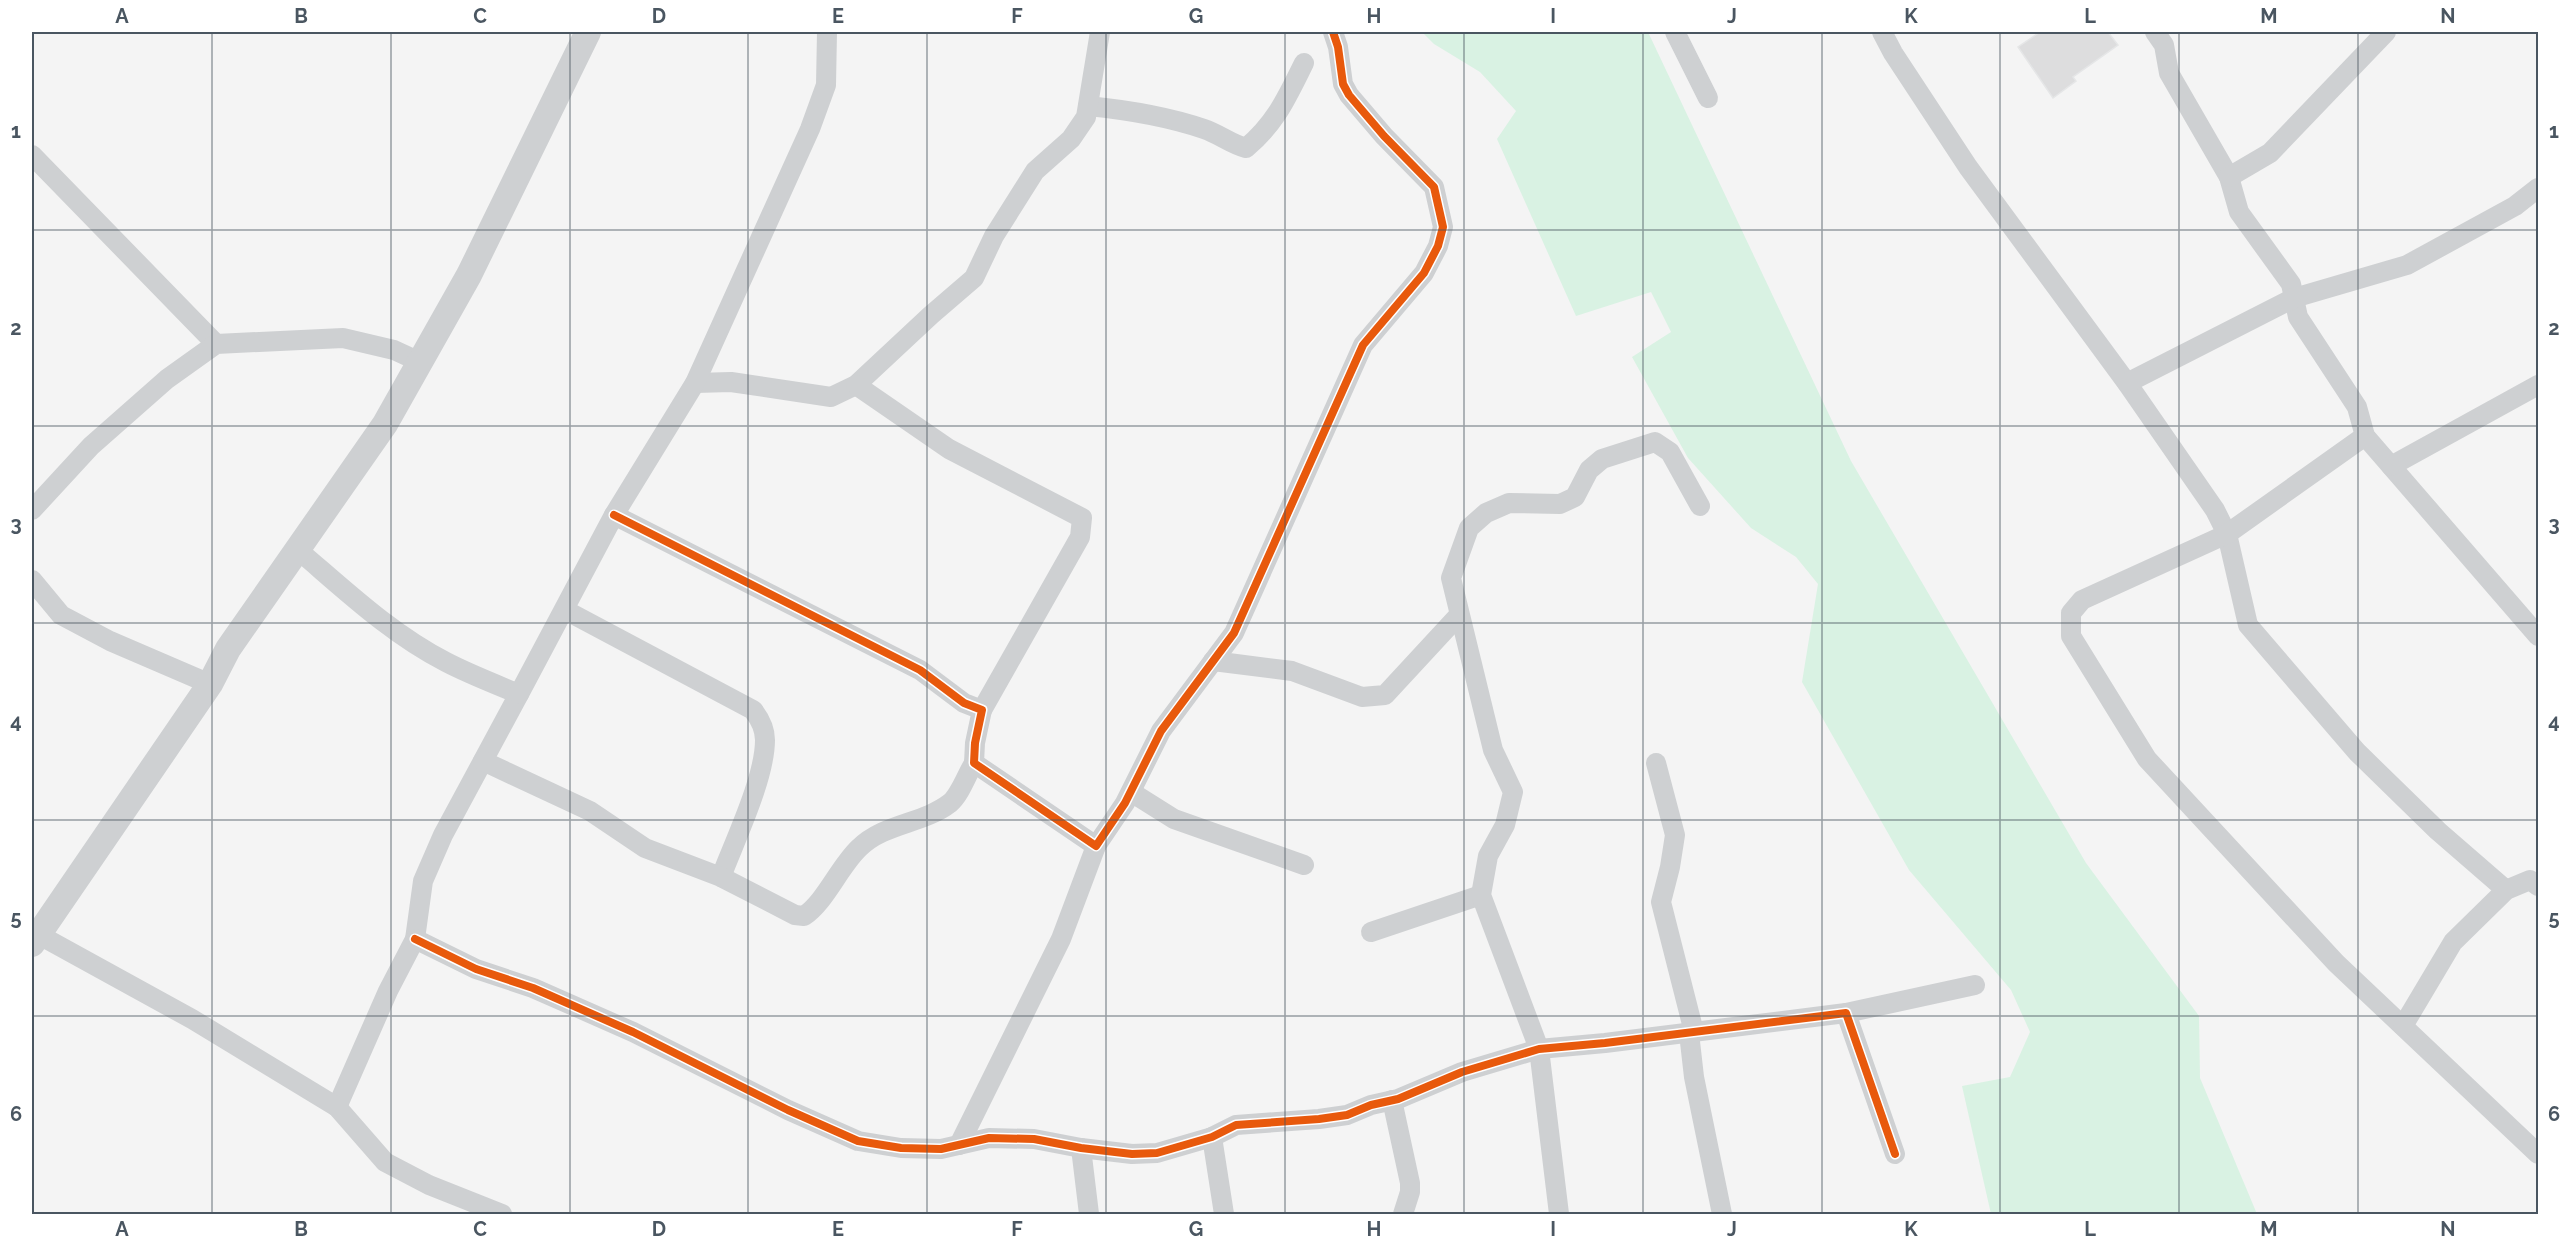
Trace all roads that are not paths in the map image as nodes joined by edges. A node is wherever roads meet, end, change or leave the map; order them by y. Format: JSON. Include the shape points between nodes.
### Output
{"nodes":[{"id":1,"x":588,"y":32,"type":"edge"},
{"id":2,"x":827,"y":32,"type":"edge"},
{"id":3,"x":1100,"y":32,"type":"edge"},
{"id":4,"x":1333,"y":32,"type":"edge"},
{"id":5,"x":1675,"y":32,"type":"edge"},
{"id":6,"x":1882,"y":32,"type":"edge"},
{"id":7,"x":2154,"y":32,"type":"edge"},
{"id":8,"x":2386,"y":32,"type":"edge"},
{"id":9,"x":1304,"y":63,"type":"dead end"},
{"id":10,"x":1708,"y":98,"type":"dead end"},
{"id":11,"x":1088,"y":106,"type":"junction"},
{"id":12,"x":32,"y":155,"type":"edge"},
{"id":13,"x":2229,"y":177,"type":"junction"},
{"id":14,"x":2538,"y":188,"type":"edge"},
{"id":15,"x":2294,"y":298,"type":"junction"},
{"id":16,"x":216,"y":344,"type":"junction"},
{"id":17,"x":420,"y":362,"type":"junction"},
{"id":18,"x":694,"y":383,"type":"junction"},
{"id":19,"x":2127,"y":383,"type":"junction"},
{"id":20,"x":856,"y":385,"type":"junction"},
{"id":21,"x":2538,"y":385,"type":"edge"},
{"id":22,"x":2365,"y":436,"type":"junction"},
{"id":23,"x":2391,"y":466,"type":"junction"},
{"id":24,"x":1700,"y":506,"type":"dead end"},
{"id":25,"x":32,"y":510,"type":"edge"},
{"id":26,"x":614,"y":515,"type":"junction"},
{"id":27,"x":2226,"y":534,"type":"junction"},
{"id":28,"x":298,"y":550,"type":"junction"},
{"id":29,"x":32,"y":579,"type":"edge"},
{"id":30,"x":565,"y":610,"type":"junction"},
{"id":31,"x":1459,"y":615,"type":"junction"},
{"id":32,"x":2538,"y":636,"type":"edge"},
{"id":33,"x":1213,"y":661,"type":"junction"},
{"id":34,"x":210,"y":684,"type":"junction"},
{"id":35,"x":519,"y":694,"type":"junction"},
{"id":36,"x":982,"y":710,"type":"junction"},
{"id":37,"x":483,"y":761,"type":"junction"},
{"id":38,"x":974,"y":763,"type":"junction"},
{"id":39,"x":1656,"y":763,"type":"dead end"},
{"id":40,"x":1131,"y":792,"type":"junction"},
{"id":41,"x":1096,"y":846,"type":"junction"},
{"id":42,"x":1304,"y":865,"type":"dead end"},
{"id":43,"x":721,"y":877,"type":"junction"},
{"id":44,"x":2538,"y":886,"type":"edge"},
{"id":45,"x":2506,"y":890,"type":"junction"},
{"id":46,"x":1481,"y":895,"type":"junction"},
{"id":47,"x":1371,"y":932,"type":"dead end"},
{"id":48,"x":34,"y":936,"type":"edge"},
{"id":49,"x":415,"y":939,"type":"junction"},
{"id":50,"x":1975,"y":984,"type":"dead end"},
{"id":51,"x":1846,"y":1013,"type":"junction"},
{"id":52,"x":2403,"y":1026,"type":"junction"},
{"id":53,"x":1692,"y":1032,"type":"junction"},
{"id":54,"x":1539,"y":1049,"type":"junction"},
{"id":55,"x":1392,"y":1100,"type":"junction"},
{"id":56,"x":337,"y":1107,"type":"junction"},
{"id":57,"x":1212,"y":1137,"type":"junction"},
{"id":58,"x":958,"y":1145,"type":"junction"},
{"id":59,"x":1081,"y":1148,"type":"junction"},
{"id":60,"x":1895,"y":1154,"type":"dead end"},
{"id":61,"x":2538,"y":1154,"type":"edge"},
{"id":62,"x":502,"y":1215,"type":"edge"},
{"id":63,"x":1089,"y":1215,"type":"edge"},
{"id":64,"x":1224,"y":1215,"type":"edge"},
{"id":65,"x":1403,"y":1215,"type":"edge"},
{"id":66,"x":1559,"y":1215,"type":"edge"},
{"id":67,"x":1722,"y":1215,"type":"edge"}],
"edges":[{"from":1,"to":17,"type":"street","via":[[469,275]]},
{"from":2,"to":18,"type":"street","via":[[826,85],[810,129]]},
{"from":3,"to":11,"type":"street"},
{"from":4,"to":33,"type":"street","via":[[1346,90],[1434,187],[1443,227],[1424,273],[1363,345],[1234,633]]},
{"from":5,"to":10,"type":"street"},
{"from":6,"to":19,"type":"street","via":[[1968,166]]},
{"from":7,"to":13,"type":"street","via":[[2164,45],[2169,73]]},
{"from":8,"to":13,"type":"street","via":[[2270,153]]},
{"from":9,"to":11,"type":"street","via":[[1282,107],[1264,133],[1246,148],[1206,129],[1139,111]]},
{"from":11,"to":20,"type":"street","via":[[1086,117],[1071,139],[1035,171],[994,236],[974,278]]},
{"from":12,"to":16,"type":"street"},
{"from":13,"to":15,"type":"street","via":[[2239,212],[2291,284]]},
{"from":14,"to":15,"type":"street","via":[[2515,206],[2408,265]]},
{"from":15,"to":19,"type":"street"},
{"from":15,"to":22,"type":"street","via":[[2298,317],[2357,407]]},
{"from":16,"to":17,"type":"street","via":[[343,338],[394,350]]},
{"from":16,"to":25,"type":"street","via":[[166,380],[91,446]]},
{"from":17,"to":28,"type":"street","via":[[385,423]]},
{"from":18,"to":20,"type":"street","via":[[731,382],[831,397]]},
{"from":18,"to":26,"type":"street"},
{"from":19,"to":27,"type":"street","via":[[2215,510]]},
{"from":20,"to":36,"type":"street","via":[[949,449],[1083,519],[1080,537]]},
{"from":21,"to":23,"type":"street"},
{"from":22,"to":23,"type":"street"},
{"from":22,"to":27,"type":"street"},
{"from":23,"to":32,"type":"street"},
{"from":24,"to":31,"type":"street","via":[[1670,452],[1655,442],[1602,459],[1589,470],[1575,497],[1560,504],[1509,503],[1486,513],[1469,528],[1451,578]]},
{"from":26,"to":30,"type":"street"},
{"from":26,"to":36,"type":"street","via":[[920,670],[964,703]]},
{"from":27,"to":45,"type":"street","via":[[2248,625],[2357,752]]},
{"from":27,"to":52,"type":"street","via":[[2082,600],[2071,613],[2070,636],[2147,759],[2336,963]]},
{"from":28,"to":34,"type":"street","via":[[228,649]]},
{"from":28,"to":35,"type":"street","via":[[380,620],[416,644],[446,662]]},
{"from":29,"to":34,"type":"street","via":[[61,615],[110,641]]},
{"from":30,"to":35,"type":"street"},
{"from":30,"to":43,"type":"street","via":[[753,710],[757,716],[765,738],[763,765]]},
{"from":31,"to":33,"type":"street","via":[[1384,695],[1362,697],[1292,671]]},
{"from":31,"to":46,"type":"street","via":[[1493,750],[1513,792],[1505,825],[1488,855]]},
{"from":33,"to":40,"type":"street","via":[[1161,731]]},
{"from":34,"to":48,"type":"street"},
{"from":35,"to":37,"type":"street"},
{"from":36,"to":38,"type":"street"},
{"from":37,"to":43,"type":"street","via":[[590,811],[645,848]]},
{"from":37,"to":49,"type":"street","via":[[423,881]]},
{"from":38,"to":41,"type":"street"},
{"from":38,"to":43,"type":"street","via":[[952,802],[896,825],[860,846],[812,911],[804,916]]},
{"from":39,"to":53,"type":"street","via":[[1675,835],[1660,902]]},
{"from":40,"to":41,"type":"street"},
{"from":40,"to":42,"type":"street","via":[[1174,819]]},
{"from":41,"to":58,"type":"street","via":[[1061,939]]},
{"from":44,"to":45,"type":"street","via":[[2530,880]]},
{"from":45,"to":52,"type":"street","via":[[2444,954]]},
{"from":46,"to":47,"type":"street"},
{"from":46,"to":54,"type":"street"},
{"from":48,"to":56,"type":"street","via":[[192,1019]]},
{"from":49,"to":56,"type":"street"},
{"from":49,"to":58,"type":"street","via":[[476,969],[533,988],[633,1032],[858,1141],[901,1148],[941,1149]]},
{"from":50,"to":51,"type":"street"},
{"from":51,"to":53,"type":"street"},
{"from":51,"to":60,"type":"street"},
{"from":52,"to":61,"type":"street"},
{"from":53,"to":54,"type":"street"},
{"from":53,"to":67,"type":"street","via":[[1694,1077]]},
{"from":54,"to":55,"type":"street","via":[[1462,1072]]},
{"from":54,"to":66,"type":"street"},
{"from":55,"to":57,"type":"street","via":[[1338,1116],[1236,1125]]},
{"from":55,"to":65,"type":"street","via":[[1410,1183]]},
{"from":56,"to":62,"type":"street","via":[[385,1162]]},
{"from":57,"to":59,"type":"street","via":[[1157,1153]]},
{"from":57,"to":64,"type":"street"},
{"from":58,"to":59,"type":"street","via":[[990,1138],[1034,1138]]},
{"from":59,"to":63,"type":"street"}]}
